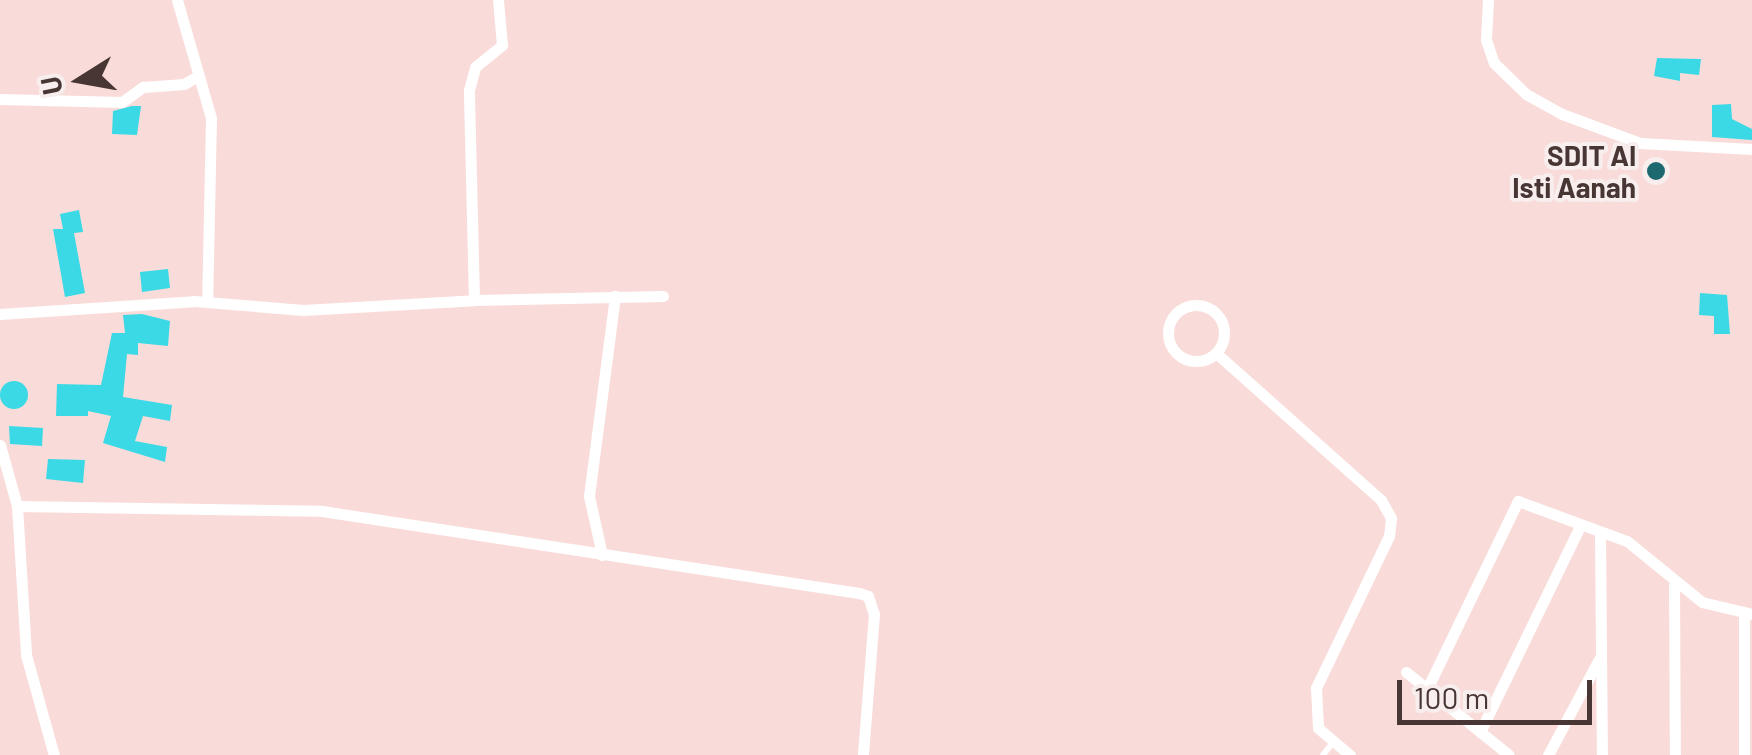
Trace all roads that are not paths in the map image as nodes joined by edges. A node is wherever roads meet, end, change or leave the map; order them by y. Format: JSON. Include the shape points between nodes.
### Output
{"nodes":[{"id":1,"x":178,"y":0,"type":"edge"},
{"id":2,"x":498,"y":0,"type":"edge"},
{"id":3,"x":1488,"y":0,"type":"edge"},
{"id":4,"x":196,"y":77,"type":"junction"},
{"id":5,"x":0,"y":99,"type":"edge"},
{"id":6,"x":1752,"y":149,"type":"edge"},
{"id":7,"x":615,"y":296,"type":"junction"},
{"id":8,"x":664,"y":296,"type":"dead end"},
{"id":9,"x":474,"y":300,"type":"junction"},
{"id":10,"x":206,"y":302,"type":"junction"},
{"id":11,"x":0,"y":314,"type":"edge"},
{"id":12,"x":1216,"y":353,"type":"junction"},
{"id":13,"x":0,"y":445,"type":"edge"},
{"id":14,"x":17,"y":506,"type":"junction"},
{"id":15,"x":1579,"y":528,"type":"junction"},
{"id":16,"x":1600,"y":534,"type":"junction"},
{"id":17,"x":602,"y":555,"type":"junction"},
{"id":18,"x":1674,"y":585,"type":"junction"},
{"id":19,"x":1748,"y":613,"type":"edge"},
{"id":20,"x":1601,"y":654,"type":"junction"},
{"id":21,"x":1406,"y":672,"type":"dead end"},
{"id":22,"x":1427,"y":690,"type":"junction"},
{"id":23,"x":1480,"y":732,"type":"junction"},
{"id":24,"x":1333,"y":742,"type":"junction"},
{"id":25,"x":54,"y":755,"type":"edge"},
{"id":26,"x":863,"y":755,"type":"edge"},
{"id":27,"x":1323,"y":755,"type":"edge"},
{"id":28,"x":1350,"y":755,"type":"edge"},
{"id":29,"x":1509,"y":755,"type":"edge"},
{"id":30,"x":1548,"y":755,"type":"edge"},
{"id":31,"x":1602,"y":755,"type":"edge"},
{"id":32,"x":1676,"y":755,"type":"edge"},
{"id":33,"x":1744,"y":755,"type":"edge"}],
"edges":[{"from":1,"to":4,"type":"street"},
{"from":2,"to":9,"type":"street","via":[[502,44],[475,68],[469,90]]},
{"from":3,"to":6,"type":"street","via":[[1486,40],[1494,63],[1550,108],[1640,143]]},
{"from":4,"to":5,"type":"street","via":[[143,87],[122,102]]},
{"from":4,"to":10,"type":"street","via":[[212,118]]},
{"from":7,"to":8,"type":"street"},
{"from":7,"to":9,"type":"street"},
{"from":7,"to":17,"type":"street","via":[[589,496]]},
{"from":9,"to":10,"type":"street","via":[[303,310]]},
{"from":10,"to":11,"type":"street"},
{"from":12,"to":12,"type":"street","via":[[1190,361],[1178,355],[1168,329],[1174,316],[1199,305],[1212,310],[1224,338]]},
{"from":12,"to":24,"type":"street","via":[[1381,500],[1391,518],[1389,536],[1316,688],[1318,728]]},
{"from":13,"to":14,"type":"street"},
{"from":14,"to":17,"type":"street","via":[[322,511]]},
{"from":14,"to":25,"type":"street","via":[[22,626]]},
{"from":15,"to":16,"type":"street"},
{"from":15,"to":22,"type":"street","via":[[1518,502]]},
{"from":15,"to":23,"type":"street"},
{"from":16,"to":18,"type":"street","via":[[1627,542]]},
{"from":16,"to":20,"type":"street"},
{"from":17,"to":26,"type":"street","via":[[868,596],[874,614]]},
{"from":18,"to":19,"type":"street","via":[[1702,602]]},
{"from":18,"to":32,"type":"street"},
{"from":19,"to":33,"type":"street"},
{"from":20,"to":30,"type":"street"},
{"from":20,"to":31,"type":"street"},
{"from":21,"to":22,"type":"street"},
{"from":22,"to":23,"type":"street"},
{"from":23,"to":29,"type":"street"},
{"from":24,"to":27,"type":"lane"},
{"from":24,"to":28,"type":"street"}]}
